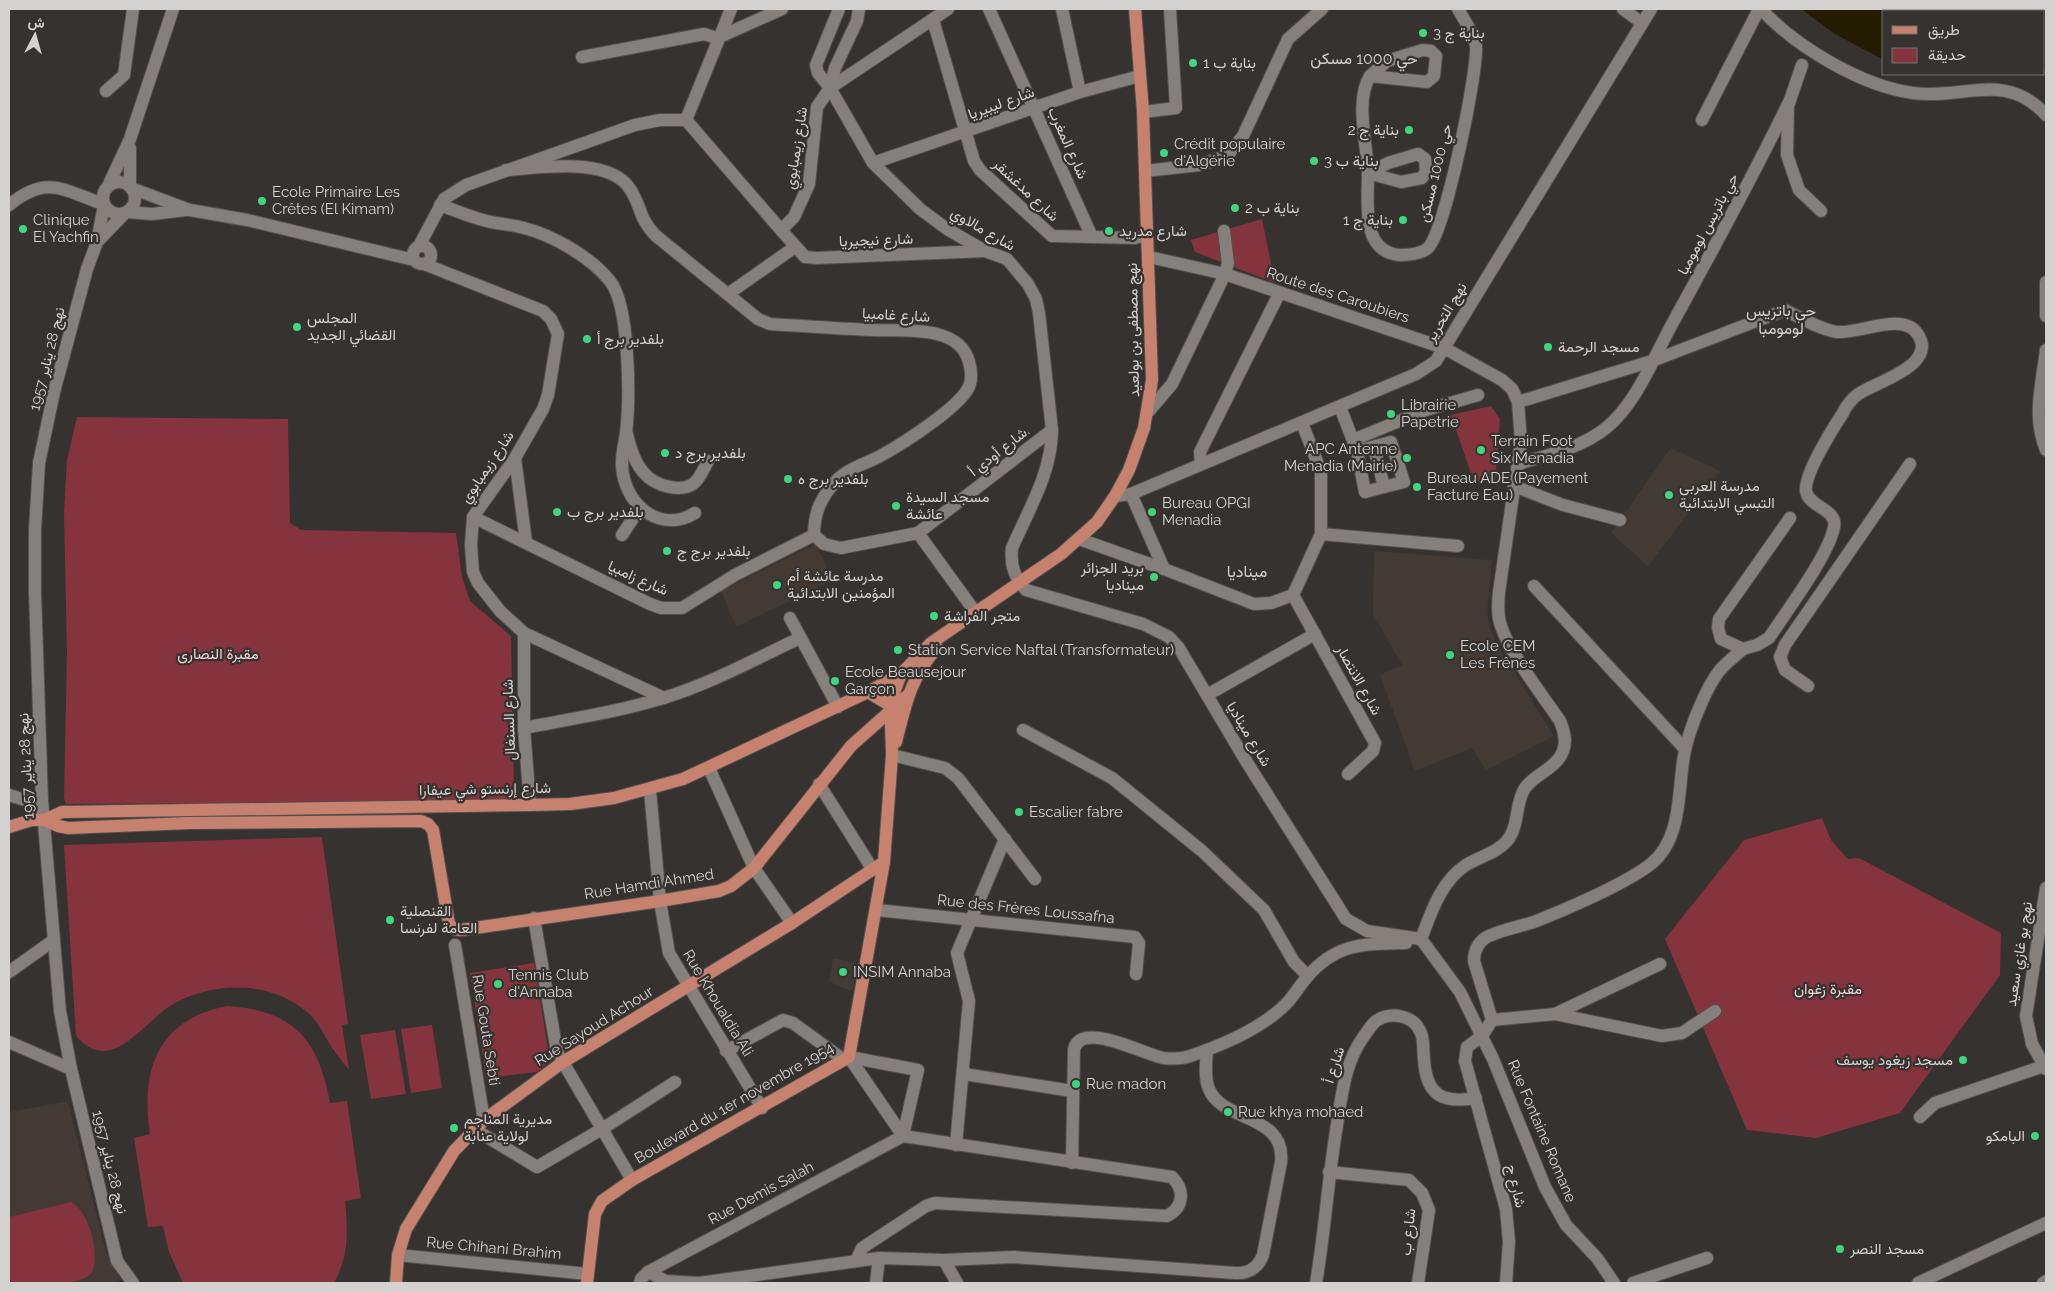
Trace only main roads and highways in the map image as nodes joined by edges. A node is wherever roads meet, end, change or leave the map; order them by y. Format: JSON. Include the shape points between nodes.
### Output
{"nodes":[{"id":1,"x":1135,"y":9,"type":"edge"},
{"id":2,"x":956,"y":628,"type":"junction"},
{"id":3,"x":901,"y":674,"type":"junction"},
{"id":4,"x":868,"y":692,"type":"junction"},
{"id":5,"x":907,"y":696,"type":"junction"},
{"id":6,"x":893,"y":707,"type":"junction"},
{"id":7,"x":892,"y":755,"type":"junction"},
{"id":8,"x":189,"y":810,"type":"junction"},
{"id":9,"x":45,"y":820,"type":"junction"},
{"id":10,"x":189,"y":823,"type":"junction"},
{"id":11,"x":9,"y":827,"type":"edge"},
{"id":12,"x":879,"y":866,"type":"junction"},
{"id":13,"x":451,"y":928,"type":"joint"},
{"id":14,"x":587,"y":1278,"type":"edge"},
{"id":15,"x":396,"y":1283,"type":"edge"}],
"edges":[{"from":1,"to":2,"type":"main road","name":"نهج مصطفى بن بولعيد","via":[[1149,257],[1152,380],[1149,411],[1139,444],[1116,496],[1096,522],[1079,539]]},
{"from":2,"to":3,"type":"main road","name":"نهج مصطفى بن بولعيد","via":[[931,643]]},
{"from":2,"to":5,"type":"main road","name":"نهج مصطفى بن بولعيد","via":[[927,658]]},
{"from":3,"to":4,"type":"main road","name":"شارع إرنستو شي عيفارا"},
{"from":3,"to":6,"type":"main road"},
{"from":4,"to":6,"type":"main road"},
{"from":4,"to":8,"type":"main road","name":"شارع إرنستو شي عيفارا","via":[[709,768],[650,790],[570,804]]},
{"from":5,"to":6,"type":"main road"},
{"from":5,"to":7,"type":"main road","name":"نهج مصطفى بن بولعيد"},
{"from":6,"to":7,"type":"main road"},
{"from":6,"to":13,"type":"main road","name":"Rue Hamdi Ahmed","via":[[851,746],[743,879],[719,891],[461,930]]},
{"from":7,"to":12,"type":"main road","name":"Boulevard du 1er novembre 1954"},
{"from":8,"to":9,"type":"main road","name":"شارع إرنستو شي عيفارا","via":[[62,812]]},
{"from":8,"to":10,"type":"main road"},
{"from":9,"to":10,"type":"main road","name":"شارع إرنستو شي عيفارا","via":[[68,828]]},
{"from":9,"to":11,"type":"main road","name":"شارع إرنستو شي عيفارا"},
{"from":10,"to":13,"type":"main road","name":"شارع إرنستو شي عيفارا","via":[[425,823],[433,830]]},
{"from":12,"to":14,"type":"main road","name":"Boulevard du 1er novembre 1954","via":[[877,910],[846,1058],[632,1180],[602,1201],[595,1214]]},
{"from":12,"to":15,"type":"main road","name":"Rue Sayoud Achour","via":[[792,923],[563,1062],[479,1124],[454,1151],[406,1228],[398,1256]]}]}
